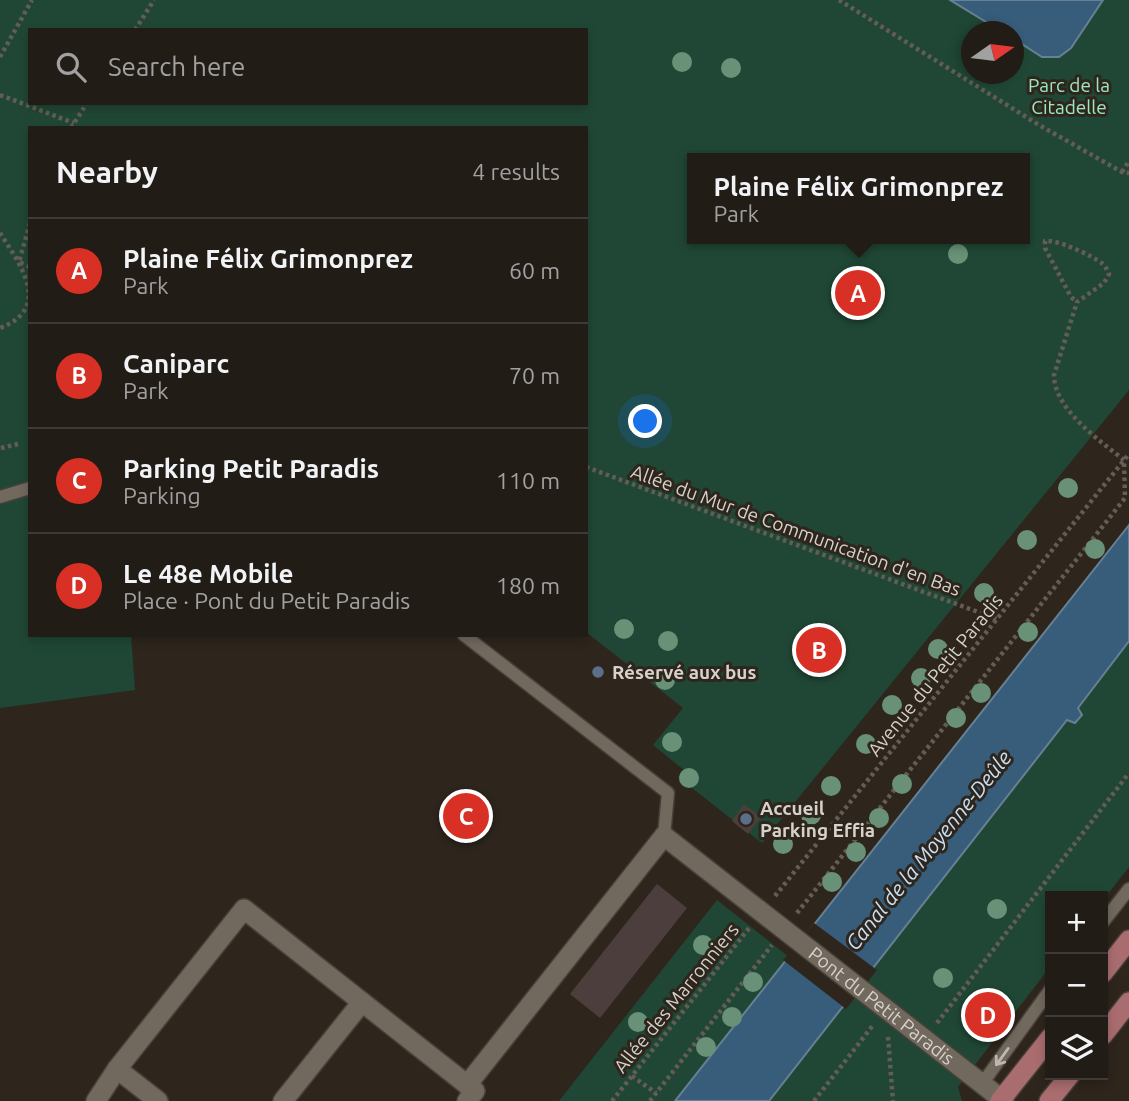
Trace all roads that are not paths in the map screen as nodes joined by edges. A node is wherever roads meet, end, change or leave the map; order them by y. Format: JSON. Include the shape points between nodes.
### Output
{"nodes":[{"id":1,"x":28,"y":489,"type":"edge"},
{"id":2,"x":0,"y":497,"type":"edge"},
{"id":3,"x":467,"y":637,"type":"edge"},
{"id":4,"x":664,"y":836,"type":"junction"},
{"id":5,"x":1129,"y":889,"type":"edge"},
{"id":6,"x":1108,"y":916,"type":"edge"},
{"id":7,"x":1129,"y":940,"type":"edge"},
{"id":8,"x":1108,"y":966,"type":"edge"},
{"id":9,"x":1045,"y":997,"type":"edge"},
{"id":10,"x":362,"y":1002,"type":"junction"},
{"id":11,"x":1129,"y":1002,"type":"edge"},
{"id":12,"x":1108,"y":1029,"type":"edge"},
{"id":13,"x":1045,"y":1044,"type":"edge"},
{"id":14,"x":117,"y":1069,"type":"junction"},
{"id":15,"x":1066,"y":1080,"type":"edge"},
{"id":16,"x":982,"y":1084,"type":"junction"},
{"id":17,"x":467,"y":1093,"type":"edge"},
{"id":18,"x":1002,"y":1100,"type":"edge"},
{"id":19,"x":96,"y":1101,"type":"edge"},
{"id":20,"x":158,"y":1101,"type":"edge"},
{"id":21,"x":283,"y":1101,"type":"edge"},
{"id":22,"x":1049,"y":1101,"type":"edge"}],
"edges":[{"from":1,"to":2,"type":"lane"},
{"from":3,"to":4,"type":"lane","via":[[668,793]]},
{"from":4,"to":16,"type":"street","name":"Pont du Petit Paradis"},
{"from":4,"to":17,"type":"street"},
{"from":5,"to":6,"type":"lane"},
{"from":7,"to":8,"type":"main road"},
{"from":9,"to":16,"type":"lane","one_way":true},
{"from":10,"to":14,"type":"street","via":[[244,909]]},
{"from":10,"to":17,"type":"street"},
{"from":10,"to":21,"type":"street"},
{"from":11,"to":12,"type":"main road"},
{"from":13,"to":18,"type":"main road"},
{"from":14,"to":19,"type":"street"},
{"from":14,"to":20,"type":"street"},
{"from":15,"to":22,"type":"main road"},
{"from":16,"to":18,"type":"street","name":"Pont du Petit Paradis"}]}
